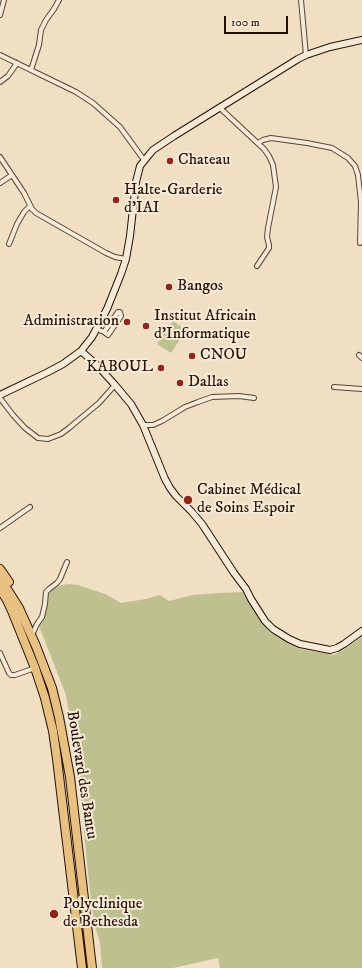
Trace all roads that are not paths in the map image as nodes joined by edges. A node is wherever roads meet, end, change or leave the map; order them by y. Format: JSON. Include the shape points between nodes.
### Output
{"nodes":[{"id":1,"x":4,"y":0,"type":"edge"},
{"id":2,"x":59,"y":0,"type":"edge"},
{"id":3,"x":301,"y":0,"type":"edge"},
{"id":4,"x":0,"y":15,"type":"edge"},
{"id":5,"x":362,"y":40,"type":"edge"},
{"id":6,"x":0,"y":55,"type":"edge"},
{"id":7,"x":306,"y":55,"type":"junction"},
{"id":8,"x":17,"y":64,"type":"junction"},
{"id":9,"x":31,"y":70,"type":"junction"},
{"id":10,"x":0,"y":82,"type":"edge"},
{"id":11,"x":220,"y":108,"type":"junction"},
{"id":12,"x":258,"y":143,"type":"junction"},
{"id":13,"x":0,"y":157,"type":"edge"},
{"id":14,"x":144,"y":160,"type":"junction"},
{"id":15,"x":12,"y":175,"type":"junction"},
{"id":16,"x":0,"y":183,"type":"edge"},
{"id":17,"x":30,"y":206,"type":"junction"},
{"id":18,"x":360,"y":243,"type":"dead end"},
{"id":19,"x":9,"y":244,"type":"dead end"},
{"id":20,"x":126,"y":259,"type":"junction"},
{"id":21,"x":257,"y":266,"type":"dead end"},
{"id":22,"x":97,"y":329,"type":"junction"},
{"id":23,"x":104,"y":332,"type":"junction"},
{"id":24,"x":81,"y":351,"type":"junction"},
{"id":25,"x":115,"y":385,"type":"junction"},
{"id":26,"x":334,"y":387,"type":"dead end"},
{"id":27,"x":362,"y":389,"type":"edge"},
{"id":28,"x":0,"y":396,"type":"edge"},
{"id":29,"x":254,"y":398,"type":"dead end"},
{"id":30,"x":143,"y":425,"type":"junction"},
{"id":31,"x":30,"y":507,"type":"dead end"},
{"id":32,"x":0,"y":528,"type":"edge"},
{"id":33,"x":67,"y":562,"type":"dead end"},
{"id":34,"x":0,"y":569,"type":"edge"},
{"id":35,"x":0,"y":578,"type":"edge"},
{"id":36,"x":0,"y":589,"type":"edge"},
{"id":37,"x":6,"y":597,"type":"edge"},
{"id":38,"x":362,"y":631,"type":"edge"},
{"id":39,"x":32,"y":635,"type":"junction"},
{"id":40,"x":0,"y":653,"type":"edge"},
{"id":41,"x":35,"y":668,"type":"junction"},
{"id":42,"x":82,"y":968,"type":"edge"},
{"id":43,"x":92,"y":968,"type":"edge"}],
"edges":[{"from":1,"to":4,"type":"street"},
{"from":2,"to":9,"type":"street","via":[[41,30]]},
{"from":3,"to":7,"type":"street"},
{"from":5,"to":7,"type":"street"},
{"from":6,"to":8,"type":"street"},
{"from":7,"to":11,"type":"street"},
{"from":8,"to":9,"type":"street"},
{"from":8,"to":10,"type":"street"},
{"from":9,"to":14,"type":"street","via":[[93,103],[120,127]]},
{"from":11,"to":12,"type":"street"},
{"from":11,"to":14,"type":"street","via":[[162,144]]},
{"from":12,"to":18,"type":"street","via":[[271,138],[307,143],[332,148],[348,158],[358,175],[361,202]]},
{"from":12,"to":21,"type":"street","via":[[273,165],[276,187],[268,228],[269,248]]},
{"from":13,"to":15,"type":"street"},
{"from":14,"to":20,"type":"street","via":[[136,182]]},
{"from":15,"to":16,"type":"street"},
{"from":15,"to":17,"type":"street"},
{"from":17,"to":19,"type":"street","via":[[17,224]]},
{"from":17,"to":20,"type":"street","via":[[36,213],[64,230],[115,257]]},
{"from":20,"to":22,"type":"street"},
{"from":22,"to":23,"type":"street"},
{"from":22,"to":24,"type":"street"},
{"from":23,"to":23,"type":"street","via":[[118,312],[120,312],[121,316],[108,335]]},
{"from":24,"to":25,"type":"street"},
{"from":24,"to":28,"type":"street","via":[[63,364]]},
{"from":25,"to":28,"type":"street","via":[[99,403],[69,428],[48,439],[38,438],[25,428]]},
{"from":25,"to":30,"type":"street","via":[[131,404]]},
{"from":26,"to":27,"type":"street"},
{"from":29,"to":30,"type":"street","via":[[212,397],[185,407],[153,425]]},
{"from":30,"to":38,"type":"street","via":[[170,488],[202,524],[265,621],[273,629],[300,644],[330,650]]},
{"from":31,"to":32,"type":"street"},
{"from":33,"to":39,"type":"street","via":[[60,580],[46,592],[42,617]]},
{"from":34,"to":39,"type":"highway","via":[[26,615]]},
{"from":35,"to":37,"type":"highway"},
{"from":36,"to":37,"type":"highway"},
{"from":37,"to":39,"type":"highway","name":"Boulevard des Bantu","via":[[19,608]]},
{"from":37,"to":41,"type":"highway","name":"Boulevard des Bantu"},
{"from":39,"to":43,"type":"highway","name":"Boulevard des Bantu","via":[[52,688],[70,777]]},
{"from":40,"to":41,"type":"street","via":[[12,675]]},
{"from":41,"to":42,"type":"highway","name":"Boulevard des Bantu","via":[[45,698],[57,759]]}]}
